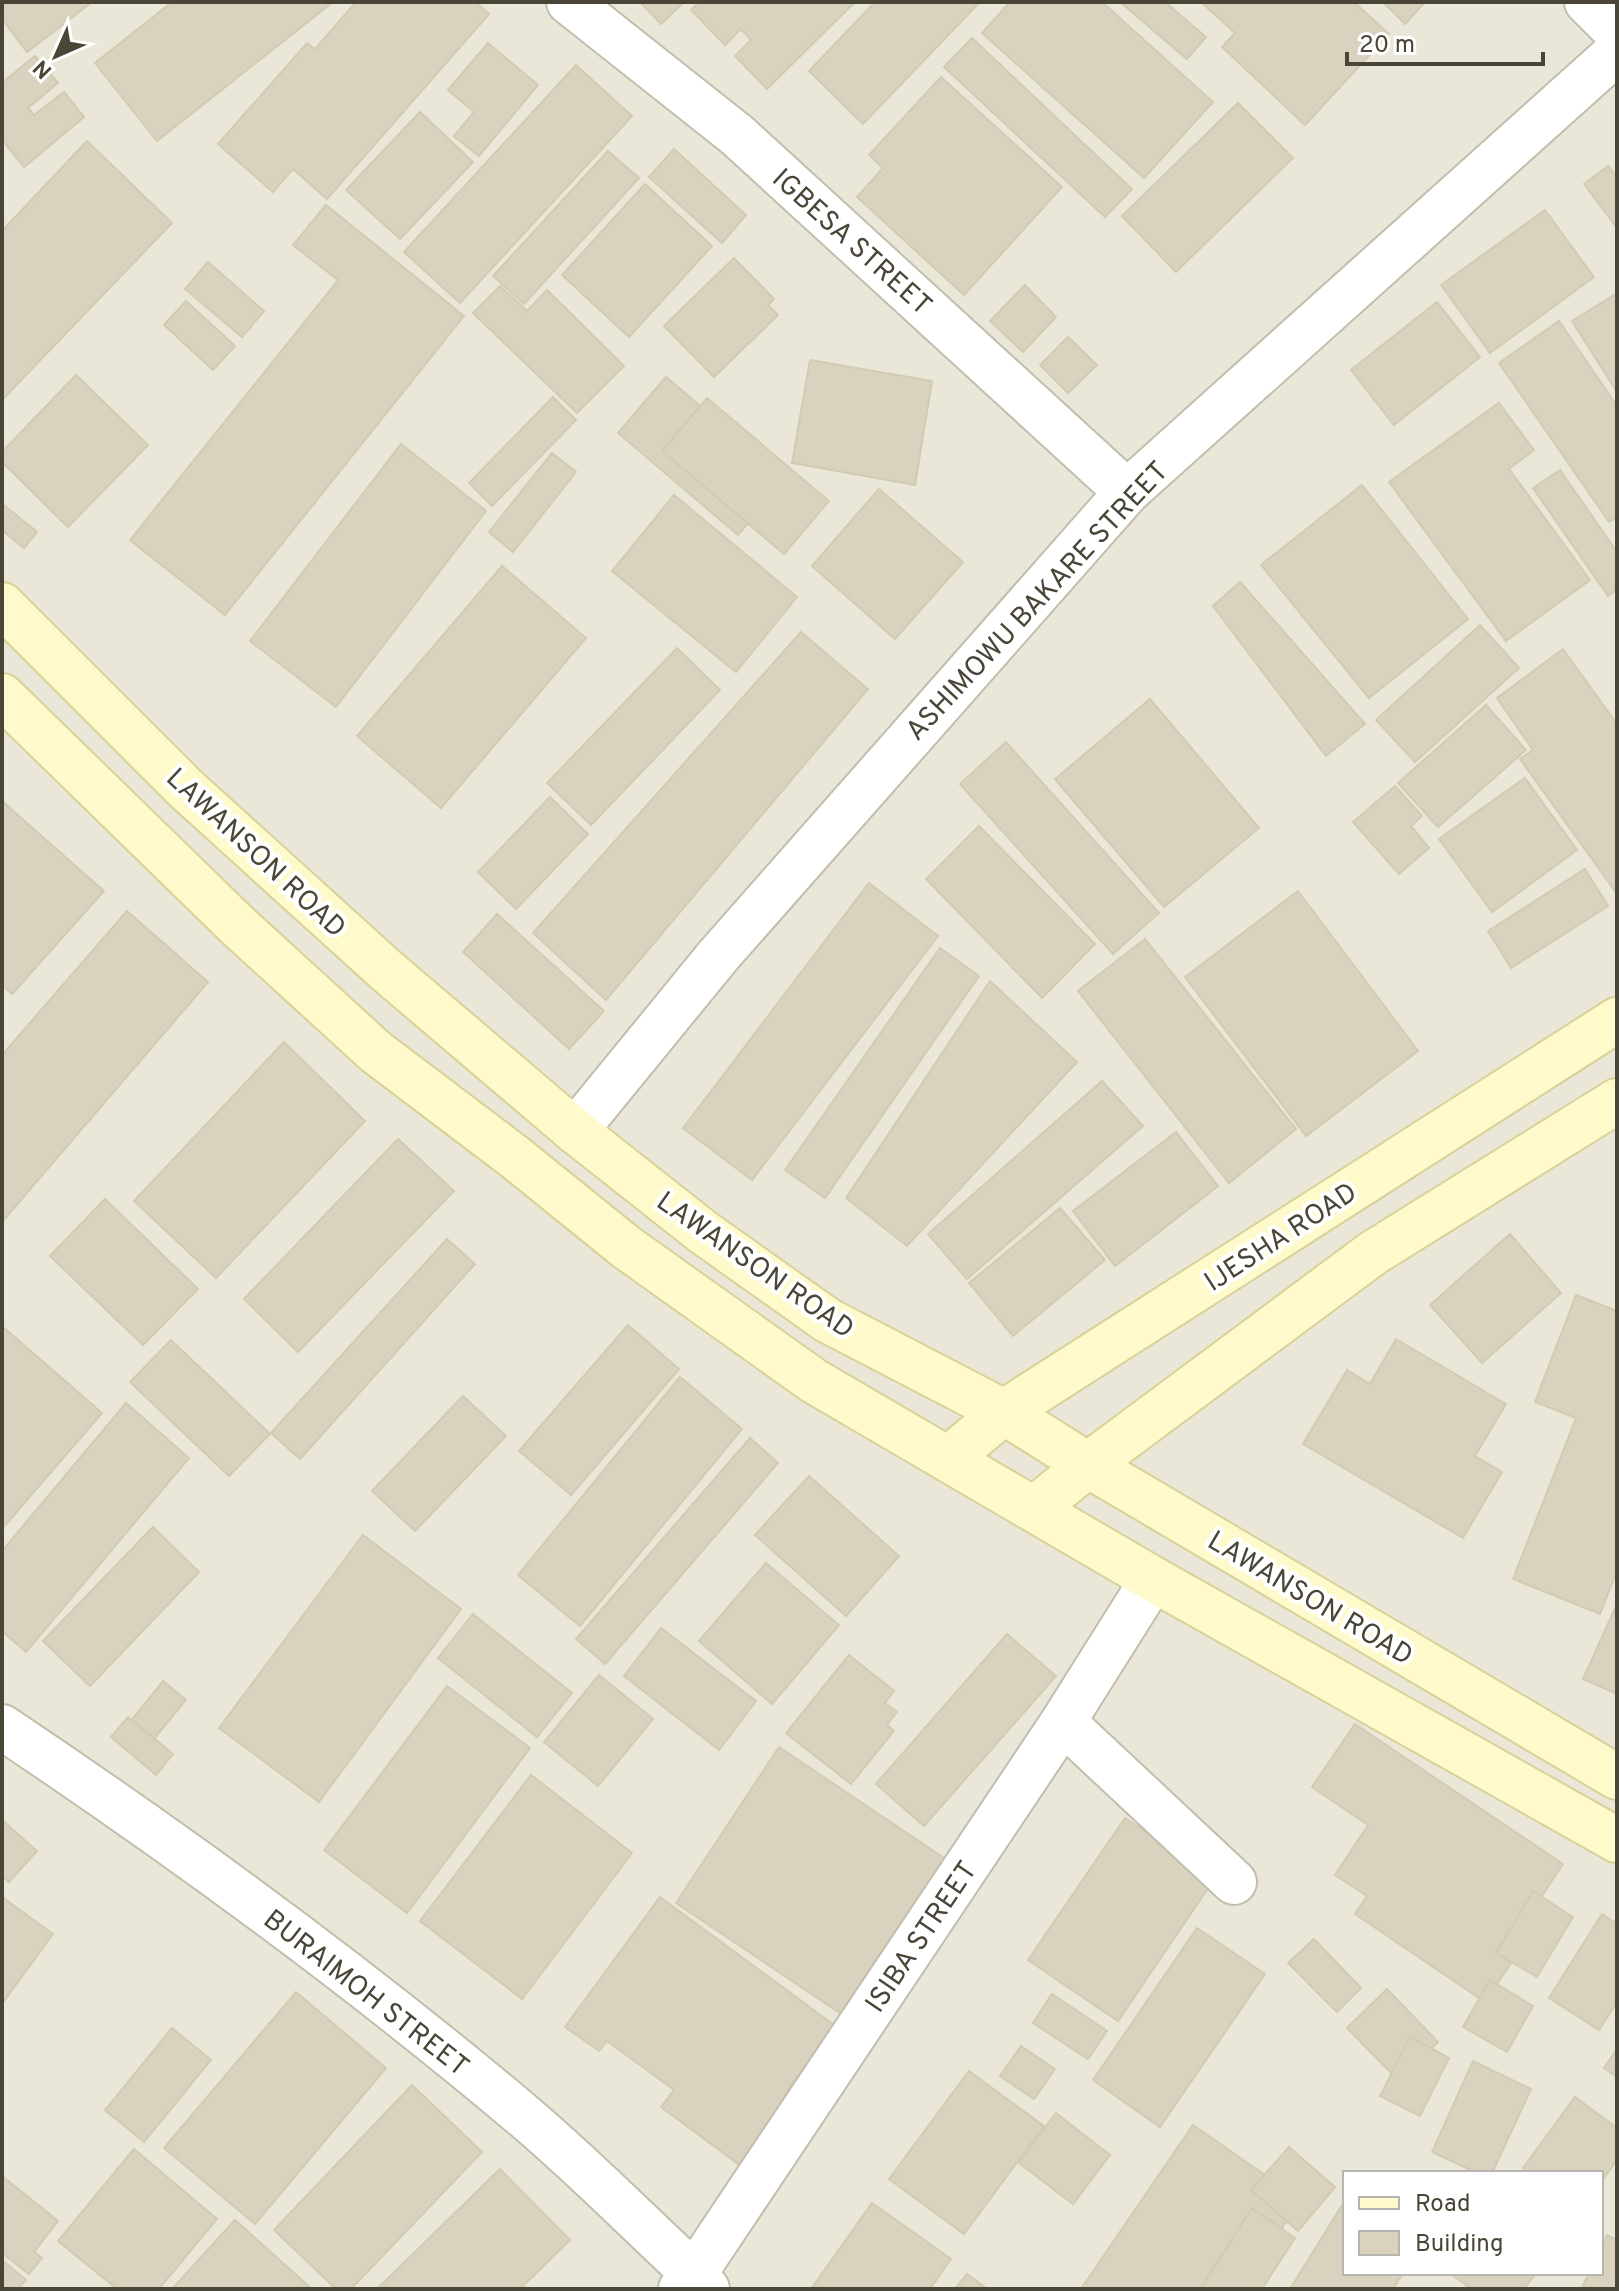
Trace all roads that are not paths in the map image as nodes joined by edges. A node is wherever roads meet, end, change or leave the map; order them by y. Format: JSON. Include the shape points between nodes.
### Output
{"nodes":[{"id":1,"x":569,"y":2,"type":"edge"},
{"id":2,"x":1587,"y":2,"type":"edge"},
{"id":3,"x":1617,"y":32,"type":"edge"},
{"id":4,"x":1617,"y":52,"type":"edge"},
{"id":5,"x":1127,"y":492,"type":"junction"},
{"id":6,"x":2,"y":605,"type":"edge"},
{"id":7,"x":2,"y":696,"type":"edge"},
{"id":8,"x":22,"y":731,"type":"edge"},
{"id":9,"x":1617,"y":1020,"type":"edge"},
{"id":10,"x":1617,"y":1101,"type":"edge"},
{"id":11,"x":575,"y":1131,"type":"junction"},
{"id":12,"x":1004,"y":1412,"type":"junction"},
{"id":13,"x":948,"y":1459,"type":"junction"},
{"id":14,"x":1088,"y":1465,"type":"junction"},
{"id":15,"x":1034,"y":1509,"type":"junction"},
{"id":16,"x":1153,"y":1579,"type":"junction"},
{"id":17,"x":1063,"y":1722,"type":"junction"},
{"id":18,"x":2,"y":1727,"type":"edge"},
{"id":19,"x":1617,"y":1777,"type":"edge"},
{"id":20,"x":1617,"y":1840,"type":"edge"},
{"id":21,"x":1234,"y":1882,"type":"dead end"},
{"id":22,"x":694,"y":2284,"type":"edge"}],
"edges":[{"from":1,"to":5,"type":"street","name":"IGBESA STREET","via":[[737,135]]},
{"from":2,"to":3,"type":"street"},
{"from":4,"to":5,"type":"street","name":"ASHIMOWU BAKARE STREET"},
{"from":5,"to":11,"type":"street","name":"ASHIMOWU BAKARE STREET","via":[[728,943]]},
{"from":6,"to":11,"type":"main road","name":"LAWANSON ROAD","via":[[185,788],[387,971]]},
{"from":7,"to":8,"type":"main road"},
{"from":8,"to":13,"type":"main road","via":[[376,1052],[626,1247],[814,1381]]},
{"from":9,"to":12,"type":"main road","name":"IJESHA ROAD"},
{"from":10,"to":14,"type":"main road","via":[[1373,1253]]},
{"from":11,"to":12,"type":"main road","name":"LAWANSON ROAD","via":[[827,1320]]},
{"from":12,"to":13,"type":"main road","name":"IJESHA ROAD"},
{"from":12,"to":14,"type":"main road","name":"LAWANSON ROAD"},
{"from":13,"to":15,"type":"main road"},
{"from":14,"to":15,"type":"main road"},
{"from":14,"to":19,"type":"main road","name":"LAWANSON ROAD"},
{"from":15,"to":16,"type":"main road"},
{"from":16,"to":17,"type":"street","name":"ISIBA STREET"},
{"from":16,"to":20,"type":"main road"},
{"from":17,"to":21,"type":"street"},
{"from":17,"to":22,"type":"street","name":"ISIBA STREET"},
{"from":18,"to":22,"type":"street","name":"BURAIMOH STREET","via":[[130,1812],[341,1968],[527,2119]]}]}
